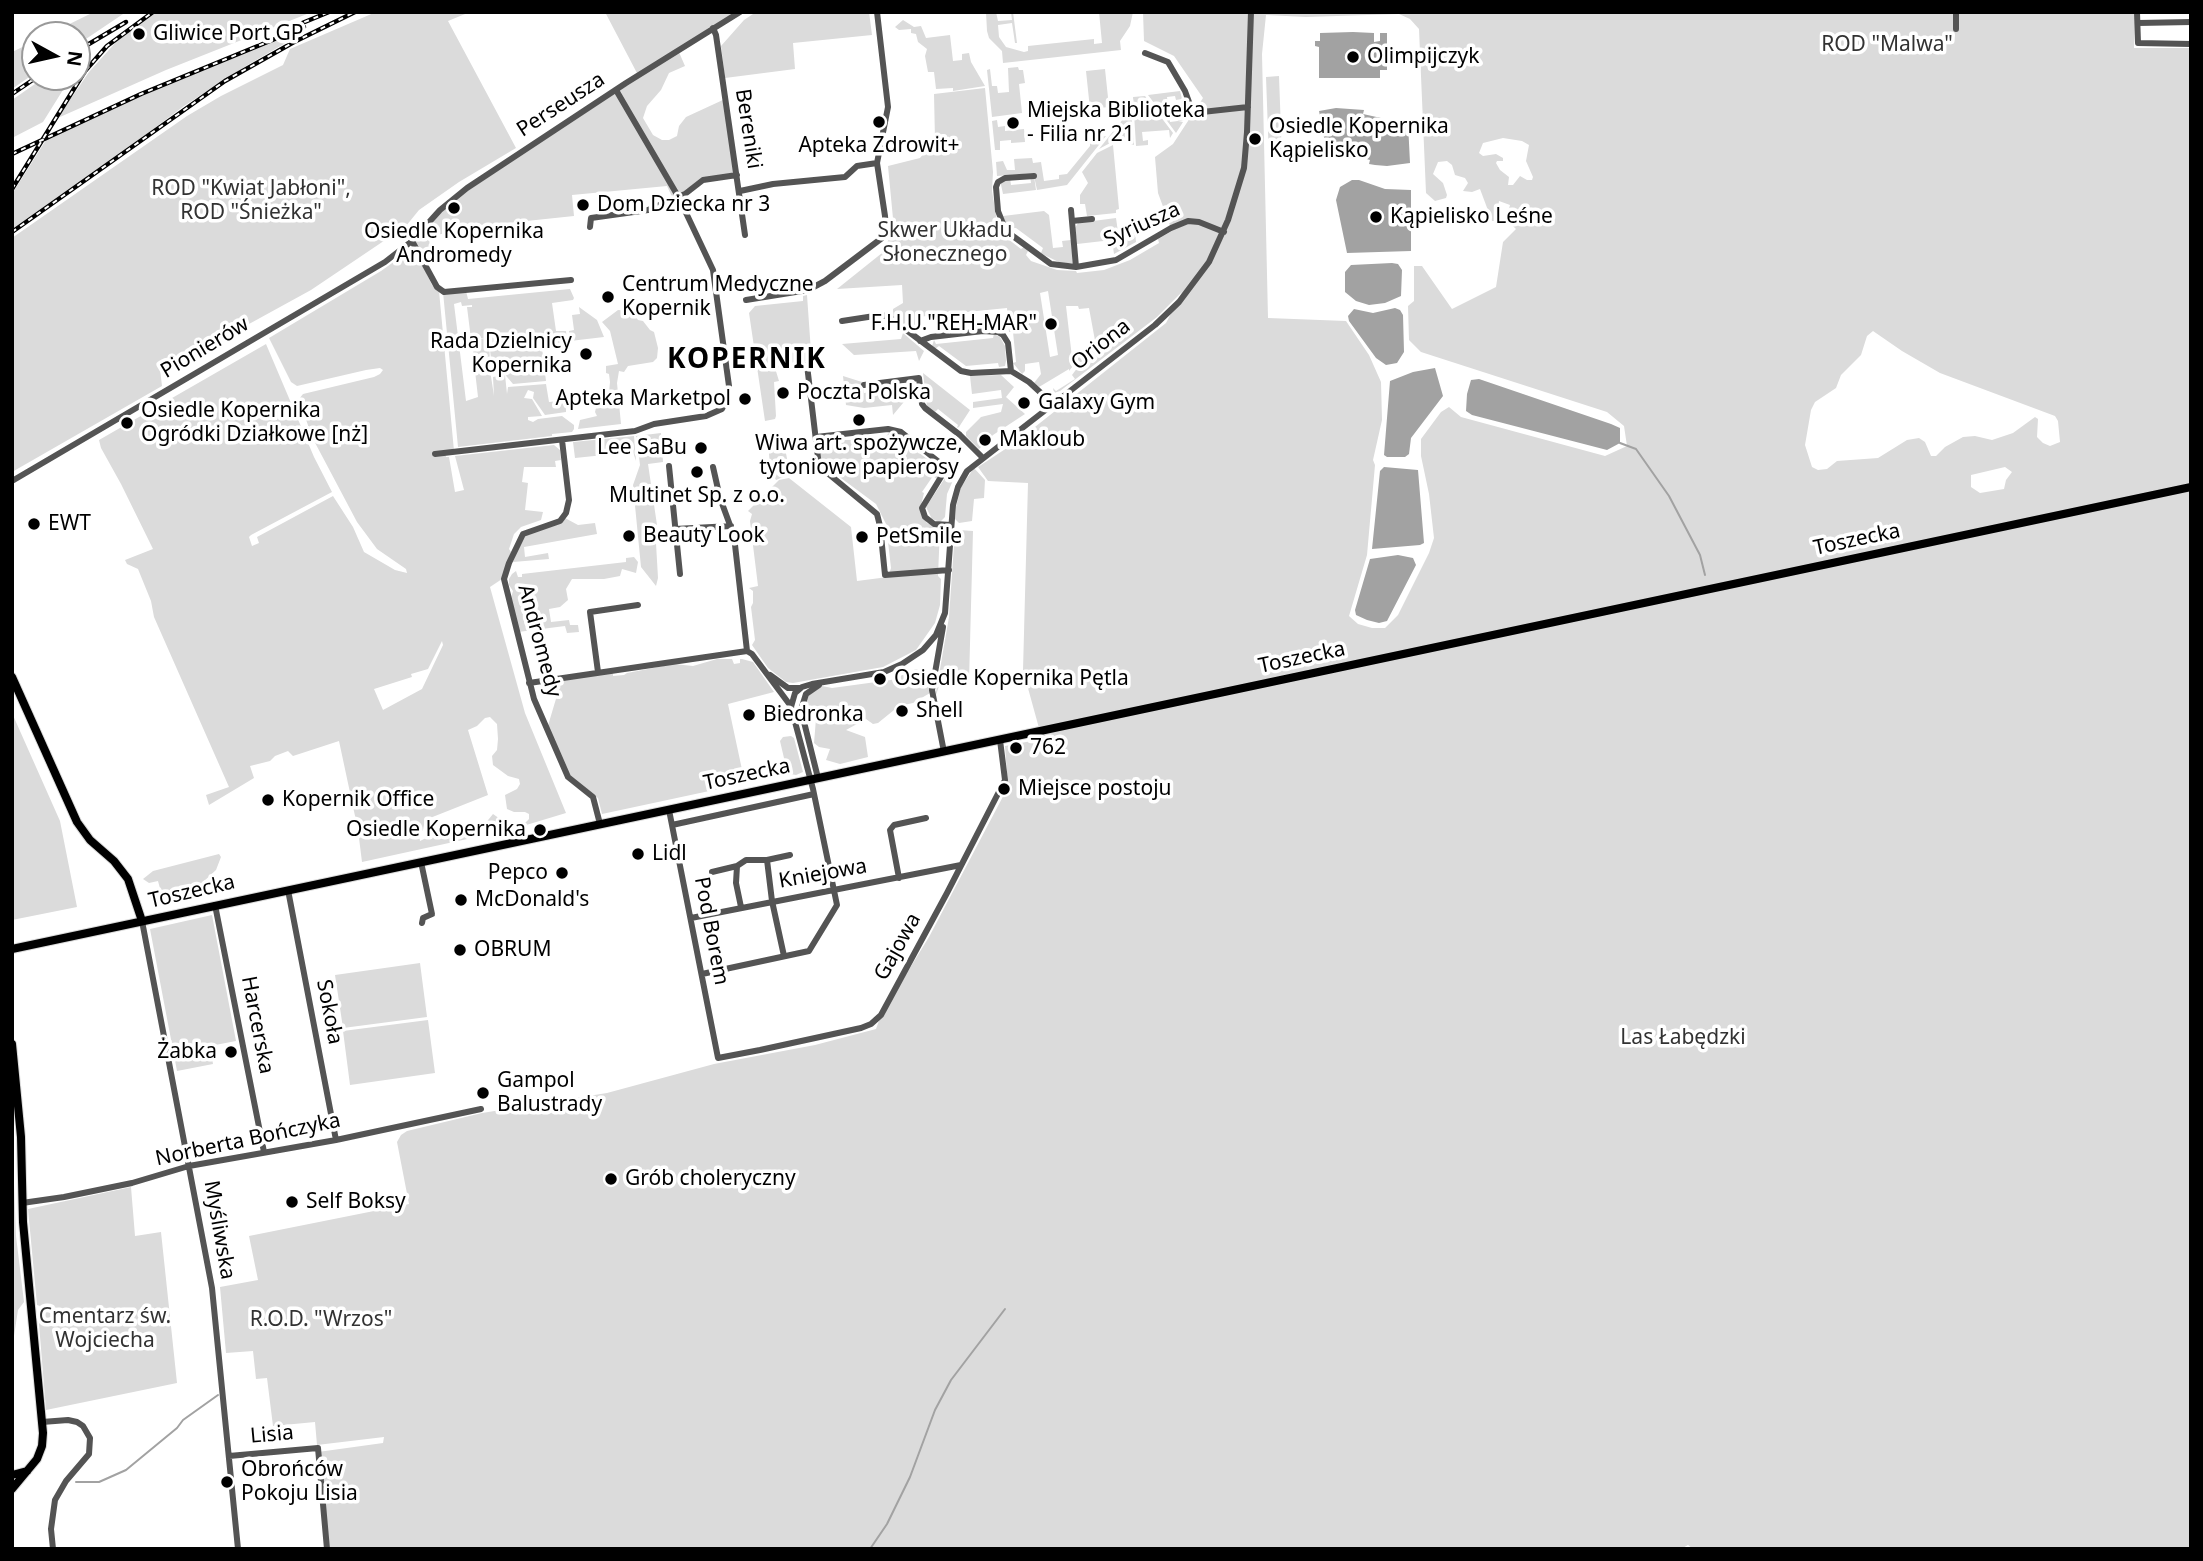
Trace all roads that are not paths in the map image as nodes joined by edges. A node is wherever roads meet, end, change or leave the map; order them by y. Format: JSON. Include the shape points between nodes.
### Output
{"nodes":[{"id":1,"x":740,"y":12,"type":"edge"},
{"id":2,"x":877,"y":12,"type":"edge"},
{"id":3,"x":1251,"y":12,"type":"edge"},
{"id":4,"x":1956,"y":12,"type":"edge"},
{"id":5,"x":2137,"y":12,"type":"edge"},
{"id":6,"x":2191,"y":22,"type":"edge"},
{"id":7,"x":2138,"y":23,"type":"junction"},
{"id":8,"x":713,"y":29,"type":"junction"},
{"id":9,"x":1956,"y":29,"type":"dead end"},
{"id":10,"x":2191,"y":44,"type":"edge"},
{"id":11,"x":1145,"y":53,"type":"dead end"},
{"id":12,"x":616,"y":90,"type":"junction"},
{"id":13,"x":1248,"y":107,"type":"junction"},
{"id":14,"x":1193,"y":113,"type":"junction"},
{"id":15,"x":1194,"y":122,"type":"dead end"},
{"id":16,"x":877,"y":163,"type":"junction"},
{"id":17,"x":737,"y":175,"type":"junction"},
{"id":18,"x":1034,"y":176,"type":"dead end"},
{"id":19,"x":740,"y":191,"type":"junction"},
{"id":20,"x":679,"y":198,"type":"junction"},
{"id":21,"x":1071,"y":210,"type":"dead end"},
{"id":22,"x":1092,"y":219,"type":"dead end"},
{"id":23,"x":1072,"y":221,"type":"junction"},
{"id":24,"x":590,"y":227,"type":"dead end"},
{"id":25,"x":1224,"y":232,"type":"junction"},
{"id":26,"x":745,"y":235,"type":"dead end"},
{"id":27,"x":412,"y":241,"type":"junction"},
{"id":28,"x":1076,"y":267,"type":"junction"},
{"id":29,"x":571,"y":280,"type":"dead end"},
{"id":30,"x":746,"y":300,"type":"dead end"},
{"id":31,"x":842,"y":321,"type":"dead end"},
{"id":32,"x":920,"y":341,"type":"junction"},
{"id":33,"x":807,"y":365,"type":"dead end"},
{"id":34,"x":1011,"y":371,"type":"junction"},
{"id":35,"x":864,"y":385,"type":"dead end"},
{"id":36,"x":1053,"y":404,"type":"junction"},
{"id":37,"x":816,"y":437,"type":"junction"},
{"id":38,"x":562,"y":440,"type":"junction"},
{"id":39,"x":435,"y":454,"type":"dead end"},
{"id":40,"x":982,"y":457,"type":"junction"},
{"id":41,"x":669,"y":466,"type":"dead end"},
{"id":42,"x":713,"y":467,"type":"dead end"},
{"id":43,"x":12,"y":481,"type":"edge"},
{"id":44,"x":2191,"y":487,"type":"edge"},
{"id":45,"x":731,"y":526,"type":"junction"},
{"id":46,"x":951,"y":526,"type":"junction"},
{"id":47,"x":675,"y":529,"type":"junction"},
{"id":48,"x":949,"y":570,"type":"junction"},
{"id":49,"x":680,"y":574,"type":"dead end"},
{"id":50,"x":638,"y":605,"type":"dead end"},
{"id":51,"x":944,"y":618,"type":"junction"},
{"id":52,"x":747,"y":651,"type":"junction"},
{"id":53,"x":598,"y":671,"type":"junction"},
{"id":54,"x":765,"y":672,"type":"junction"},
{"id":55,"x":12,"y":677,"type":"edge"},
{"id":56,"x":529,"y":683,"type":"junction"},
{"id":57,"x":801,"y":695,"type":"junction"},
{"id":58,"x":789,"y":701,"type":"junction"},
{"id":59,"x":804,"y":724,"type":"junction"},
{"id":60,"x":796,"y":729,"type":"junction"},
{"id":61,"x":1000,"y":740,"type":"junction"},
{"id":62,"x":944,"y":752,"type":"junction"},
{"id":63,"x":814,"y":779,"type":"junction"},
{"id":64,"x":814,"y":794,"type":"junction"},
{"id":65,"x":669,"y":810,"type":"junction"},
{"id":66,"x":926,"y":818,"type":"dead end"},
{"id":67,"x":600,"y":824,"type":"junction"},
{"id":68,"x":672,"y":825,"type":"junction"},
{"id":69,"x":790,"y":855,"type":"dead end"},
{"id":70,"x":767,"y":860,"type":"junction"},
{"id":71,"x":421,"y":862,"type":"junction"},
{"id":72,"x":961,"y":865,"type":"junction"},
{"id":73,"x":737,"y":866,"type":"junction"},
{"id":74,"x":712,"y":872,"type":"dead end"},
{"id":75,"x":899,"y":878,"type":"junction"},
{"id":76,"x":288,"y":890,"type":"junction"},
{"id":77,"x":834,"y":890,"type":"junction"},
{"id":78,"x":772,"y":901,"type":"junction"},
{"id":79,"x":215,"y":905,"type":"junction"},
{"id":80,"x":741,"y":907,"type":"junction"},
{"id":81,"x":691,"y":918,"type":"junction"},
{"id":82,"x":142,"y":922,"type":"junction"},
{"id":83,"x":422,"y":923,"type":"dead end"},
{"id":84,"x":309,"y":946,"type":"dead end"},
{"id":85,"x":299,"y":947,"type":"junction"},
{"id":86,"x":12,"y":948,"type":"edge"},
{"id":87,"x":784,"y":956,"type":"junction"},
{"id":88,"x":702,"y":974,"type":"junction"},
{"id":89,"x":12,"y":1044,"type":"edge"},
{"id":90,"x":718,"y":1058,"type":"joint"},
{"id":91,"x":481,"y":1109,"type":"dead end"},
{"id":92,"x":336,"y":1140,"type":"junction"},
{"id":93,"x":264,"y":1152,"type":"junction"},
{"id":94,"x":189,"y":1166,"type":"junction"},
{"id":95,"x":22,"y":1203,"type":"junction"},
{"id":96,"x":42,"y":1422,"type":"junction"},
{"id":97,"x":229,"y":1456,"type":"junction"},
{"id":98,"x":29,"y":1470,"type":"junction"},
{"id":99,"x":12,"y":1475,"type":"edge"},
{"id":100,"x":12,"y":1489,"type":"edge"},
{"id":101,"x":53,"y":1549,"type":"edge"},
{"id":102,"x":238,"y":1549,"type":"edge"},
{"id":103,"x":327,"y":1549,"type":"edge"}],
"edges":[{"from":1,"to":8,"type":"street","name":"Perseusza"},
{"from":2,"to":16,"type":"street","via":[[888,107]]},
{"from":3,"to":13,"type":"street","name":"Oriona"},
{"from":4,"to":9,"type":"street"},
{"from":5,"to":7,"type":"street"},
{"from":6,"to":7,"type":"street"},
{"from":7,"to":10,"type":"street","via":[[2138,43]]},
{"from":8,"to":12,"type":"street","name":"Perseusza"},
{"from":8,"to":17,"type":"street","name":"Bereniki"},
{"from":11,"to":14,"type":"street","via":[[1168,62]]},
{"from":12,"to":20,"type":"street"},
{"from":12,"to":27,"type":"street","name":"Perseusza","via":[[459,194]]},
{"from":13,"to":14,"type":"street"},
{"from":13,"to":25,"type":"street","name":"Oriona","via":[[1244,168]]},
{"from":14,"to":15,"type":"street"},
{"from":16,"to":19,"type":"street","via":[[857,166],[845,177]]},
{"from":16,"to":30,"type":"street","via":[[885,216],[879,242],[808,290]]},
{"from":17,"to":19,"type":"street","name":"Bereniki"},
{"from":17,"to":20,"type":"street","via":[[702,180]]},
{"from":18,"to":28,"type":"street","name":"Syriusza","via":[[1005,178],[996,184],[1003,228],[1051,264]]},
{"from":19,"to":26,"type":"street","name":"Bereniki"},
{"from":20,"to":24,"type":"street","via":[[648,210],[591,218]]},
{"from":20,"to":38,"type":"street","via":[[713,270],[729,386],[724,405],[706,416]]},
{"from":21,"to":23,"type":"street"},
{"from":22,"to":23,"type":"street"},
{"from":23,"to":28,"type":"street"},
{"from":25,"to":28,"type":"street","name":"Syriusza","via":[[1196,221],[1184,222],[1116,260]]},
{"from":25,"to":36,"type":"street","name":"Oriona","via":[[1198,278],[1167,314]]},
{"from":27,"to":29,"type":"street","via":[[445,292]]},
{"from":27,"to":43,"type":"street","name":"Pionierów","via":[[385,262]]},
{"from":31,"to":32,"type":"street","via":[[887,316]]},
{"from":32,"to":34,"type":"street","via":[[966,373]]},
{"from":32,"to":34,"type":"street","via":[[998,332],[1008,343]]},
{"from":33,"to":37,"type":"street"},
{"from":34,"to":36,"type":"street"},
{"from":35,"to":40,"type":"street","via":[[919,378],[925,408]]},
{"from":36,"to":40,"type":"street","name":"Oriona"},
{"from":37,"to":46,"type":"street","via":[[888,429],[901,432],[939,462],[941,477],[922,508],[934,524]]},
{"from":37,"to":48,"type":"street","via":[[821,469],[877,514],[885,575]]},
{"from":38,"to":39,"type":"street"},
{"from":38,"to":56,"type":"street","name":"Andromedy","via":[[569,500],[566,513],[560,522],[523,534],[505,579]]},
{"from":40,"to":46,"type":"street","name":"Oriona","via":[[958,487]]},
{"from":41,"to":47,"type":"street"},
{"from":42,"to":45,"type":"street"},
{"from":44,"to":61,"type":"main road","name":"Toszecka"},
{"from":45,"to":47,"type":"street"},
{"from":45,"to":52,"type":"street"},
{"from":46,"to":48,"type":"street","name":"Oriona"},
{"from":47,"to":49,"type":"street"},
{"from":48,"to":51,"type":"street","name":"Oriona"},
{"from":50,"to":53,"type":"street","via":[[590,612]]},
{"from":51,"to":57,"type":"street","name":"Oriona","via":[[927,647],[902,664],[824,683]]},
{"from":51,"to":62,"type":"street","via":[[932,690]]},
{"from":52,"to":53,"type":"street"},
{"from":52,"to":54,"type":"street"},
{"from":53,"to":56,"type":"street"},
{"from":54,"to":57,"type":"street","name":"Oriona"},
{"from":54,"to":58,"type":"street"},
{"from":55,"to":82,"type":"main road","via":[[77,822],[128,879]]},
{"from":56,"to":67,"type":"street","name":"Andromedy","via":[[564,770],[593,797]]},
{"from":57,"to":58,"type":"street"},
{"from":57,"to":59,"type":"street"},
{"from":58,"to":60,"type":"street"},
{"from":59,"to":60,"type":"street"},
{"from":59,"to":63,"type":"street"},
{"from":60,"to":63,"type":"street"},
{"from":61,"to":62,"type":"main road","name":"Toszecka"},
{"from":61,"to":72,"type":"street","name":"Gajowa","via":[[1004,780]]},
{"from":62,"to":63,"type":"main road","name":"Toszecka"},
{"from":63,"to":64,"type":"street"},
{"from":63,"to":65,"type":"main road","name":"Toszecka"},
{"from":64,"to":68,"type":"street","name":"Toszecka"},
{"from":64,"to":77,"type":"street"},
{"from":65,"to":67,"type":"main road","name":"Toszecka"},
{"from":65,"to":68,"type":"street","name":"Pod Borem"},
{"from":66,"to":75,"type":"street","via":[[890,830]]},
{"from":67,"to":71,"type":"main road","name":"Toszecka"},
{"from":68,"to":81,"type":"street","name":"Pod Borem"},
{"from":69,"to":70,"type":"street"},
{"from":70,"to":73,"type":"street","via":[[746,860]]},
{"from":70,"to":78,"type":"street"},
{"from":71,"to":76,"type":"main road","name":"Toszecka"},
{"from":71,"to":83,"type":"street","via":[[432,914]]},
{"from":72,"to":75,"type":"street","name":"Kniejowa"},
{"from":72,"to":90,"type":"street","name":"Gajowa","via":[[881,1015],[871,1024]]},
{"from":73,"to":74,"type":"street"},
{"from":73,"to":80,"type":"street"},
{"from":75,"to":77,"type":"street","name":"Kniejowa"},
{"from":76,"to":79,"type":"main road","name":"Toszecka"},
{"from":76,"to":85,"type":"street","name":"Sokoła"},
{"from":77,"to":78,"type":"street","name":"Kniejowa"},
{"from":77,"to":87,"type":"street","via":[[837,905],[809,951]]},
{"from":78,"to":80,"type":"street","name":"Kniejowa"},
{"from":78,"to":87,"type":"street"},
{"from":79,"to":82,"type":"main road","name":"Toszecka"},
{"from":79,"to":93,"type":"street","name":"Harcerska"},
{"from":80,"to":81,"type":"street","name":"Kniejowa"},
{"from":81,"to":88,"type":"street","name":"Pod Borem"},
{"from":82,"to":86,"type":"main road","name":"Toszecka"},
{"from":82,"to":94,"type":"street","name":"Myśliwska"},
{"from":84,"to":85,"type":"street"},
{"from":85,"to":92,"type":"street","name":"Sokoła"},
{"from":87,"to":88,"type":"street"},
{"from":88,"to":90,"type":"street","name":"Pod Borem"},
{"from":89,"to":95,"type":"main road"},
{"from":91,"to":92,"type":"street","name":"Norberta Bończyka"},
{"from":92,"to":93,"type":"street","name":"Norberta Bończyka"},
{"from":93,"to":94,"type":"street","name":"Norberta Bończyka"},
{"from":94,"to":95,"type":"street","name":"Norberta Bończyka","via":[[132,1183]]},
{"from":94,"to":97,"type":"street","name":"Myśliwska","via":[[216,1315]]},
{"from":95,"to":96,"type":"main road"},
{"from":96,"to":98,"type":"main road","via":[[40,1453]]},
{"from":96,"to":101,"type":"street","via":[[77,1422],[87,1431],[91,1446],[55,1500]]},
{"from":97,"to":102,"type":"street","name":"Myśliwska"},
{"from":97,"to":103,"type":"street","name":"Lisia","via":[[318,1448]]},
{"from":98,"to":99,"type":"main road"},
{"from":98,"to":100,"type":"main road"}]}
